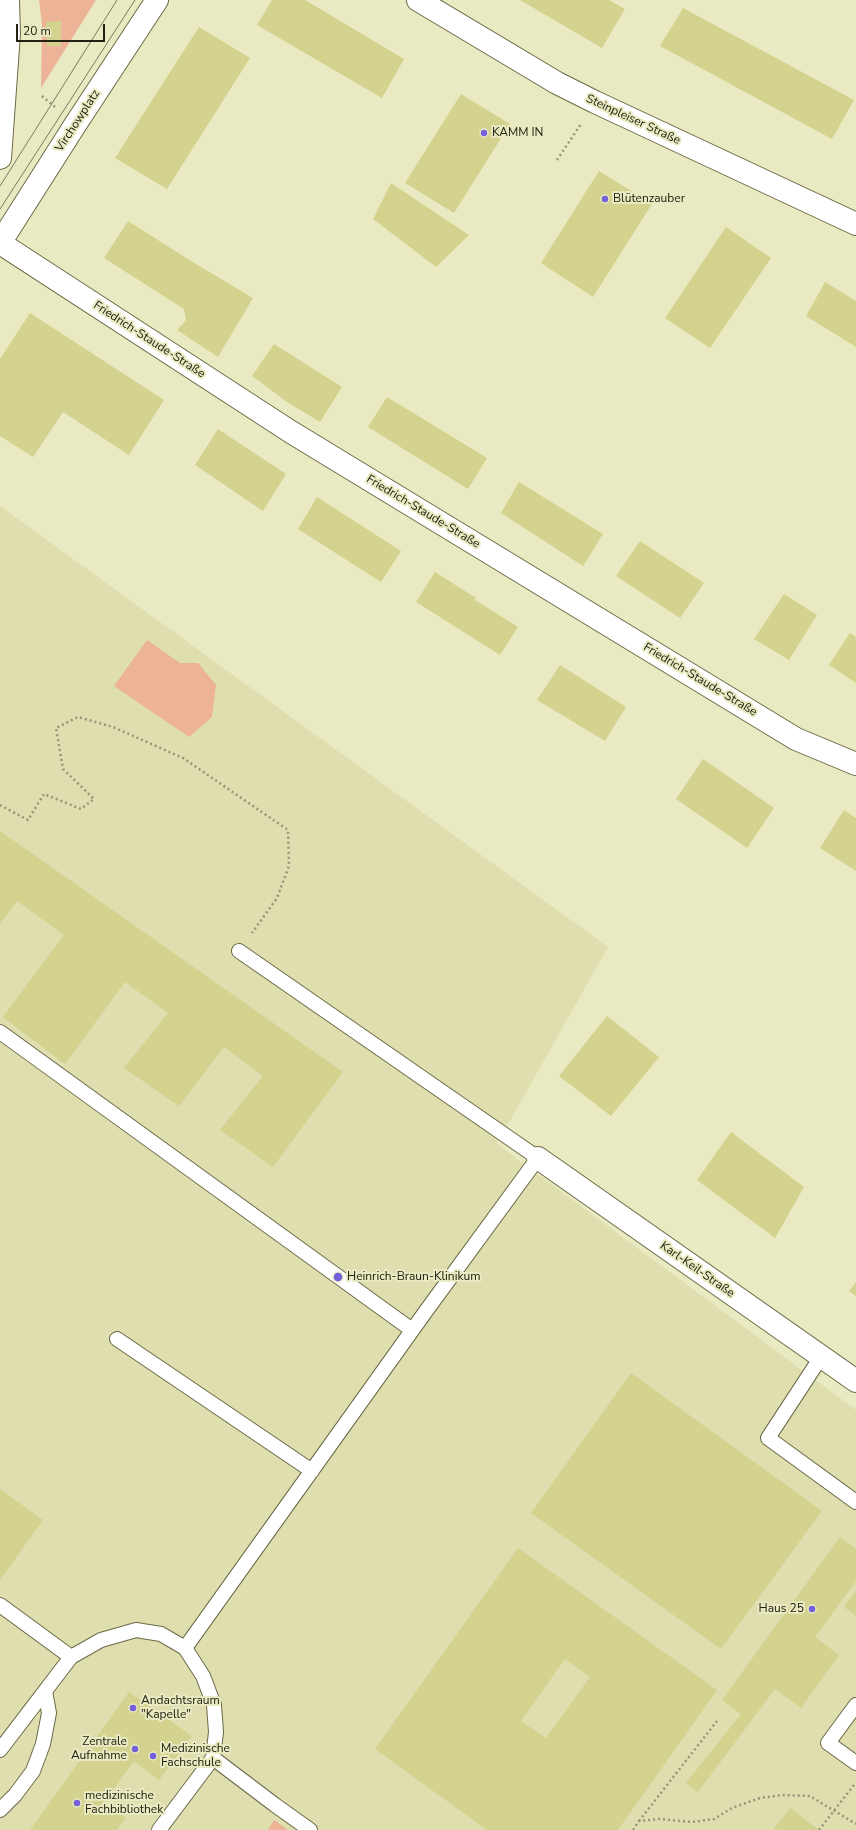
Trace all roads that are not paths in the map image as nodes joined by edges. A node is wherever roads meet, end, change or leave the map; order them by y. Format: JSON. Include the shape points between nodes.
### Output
{"nodes":[{"id":1,"x":8,"y":0,"type":"edge"},
{"id":2,"x":157,"y":0,"type":"edge"},
{"id":3,"x":418,"y":0,"type":"edge"},
{"id":4,"x":0,"y":158,"type":"edge"},
{"id":5,"x":856,"y":224,"type":"edge"},
{"id":6,"x":0,"y":243,"type":"edge"},
{"id":7,"x":856,"y":764,"type":"edge"},
{"id":8,"x":239,"y":951,"type":"road end"},
{"id":9,"x":0,"y":1032,"type":"edge"},
{"id":10,"x":538,"y":1158,"type":"junction"},
{"id":11,"x":412,"y":1330,"type":"junction"},
{"id":12,"x":117,"y":1339,"type":"dead end"},
{"id":13,"x":821,"y":1357,"type":"junction"},
{"id":14,"x":856,"y":1381,"type":"edge"},
{"id":15,"x":312,"y":1471,"type":"junction"},
{"id":16,"x":856,"y":1502,"type":"edge"},
{"id":17,"x":0,"y":1605,"type":"edge"},
{"id":18,"x":185,"y":1648,"type":"junction"},
{"id":19,"x":71,"y":1657,"type":"junction"},
{"id":20,"x":45,"y":1691,"type":"junction"},
{"id":21,"x":856,"y":1704,"type":"edge"},
{"id":22,"x":0,"y":1750,"type":"edge"},
{"id":23,"x":213,"y":1758,"type":"junction"},
{"id":24,"x":856,"y":1763,"type":"edge"},
{"id":25,"x":0,"y":1810,"type":"edge"},
{"id":26,"x":159,"y":1830,"type":"edge"},
{"id":27,"x":310,"y":1830,"type":"edge"}],
"edges":[{"from":1,"to":4,"type":"street","via":[[9,34]]},
{"from":2,"to":6,"type":"street","name":"Virchowplatz"},
{"from":3,"to":5,"type":"street","name":"Steinpleiser Straße","via":[[564,86]]},
{"from":6,"to":7,"type":"street","name":"Friedrich-Staude-Straße","via":[[291,432],[796,738]]},
{"from":8,"to":10,"type":"lane"},
{"from":9,"to":11,"type":"lane"},
{"from":10,"to":11,"type":"lane"},
{"from":10,"to":13,"type":"street","name":"Karl-Keil-Straße"},
{"from":11,"to":15,"type":"lane"},
{"from":12,"to":15,"type":"lane"},
{"from":13,"to":14,"type":"street","name":"Karl-Keil-Straße"},
{"from":13,"to":16,"type":"lane","via":[[768,1438]]},
{"from":15,"to":18,"type":"lane"},
{"from":17,"to":19,"type":"lane"},
{"from":18,"to":19,"type":"lane","via":[[160,1634],[136,1630],[101,1640]]},
{"from":18,"to":23,"type":"lane","via":[[204,1676],[214,1704],[216,1732]]},
{"from":19,"to":20,"type":"lane"},
{"from":20,"to":22,"type":"lane"},
{"from":20,"to":25,"type":"lane","via":[[49,1713],[43,1744],[33,1771]]},
{"from":21,"to":24,"type":"lane","via":[[828,1743]]},
{"from":23,"to":26,"type":"lane"},
{"from":23,"to":27,"type":"lane"}]}
